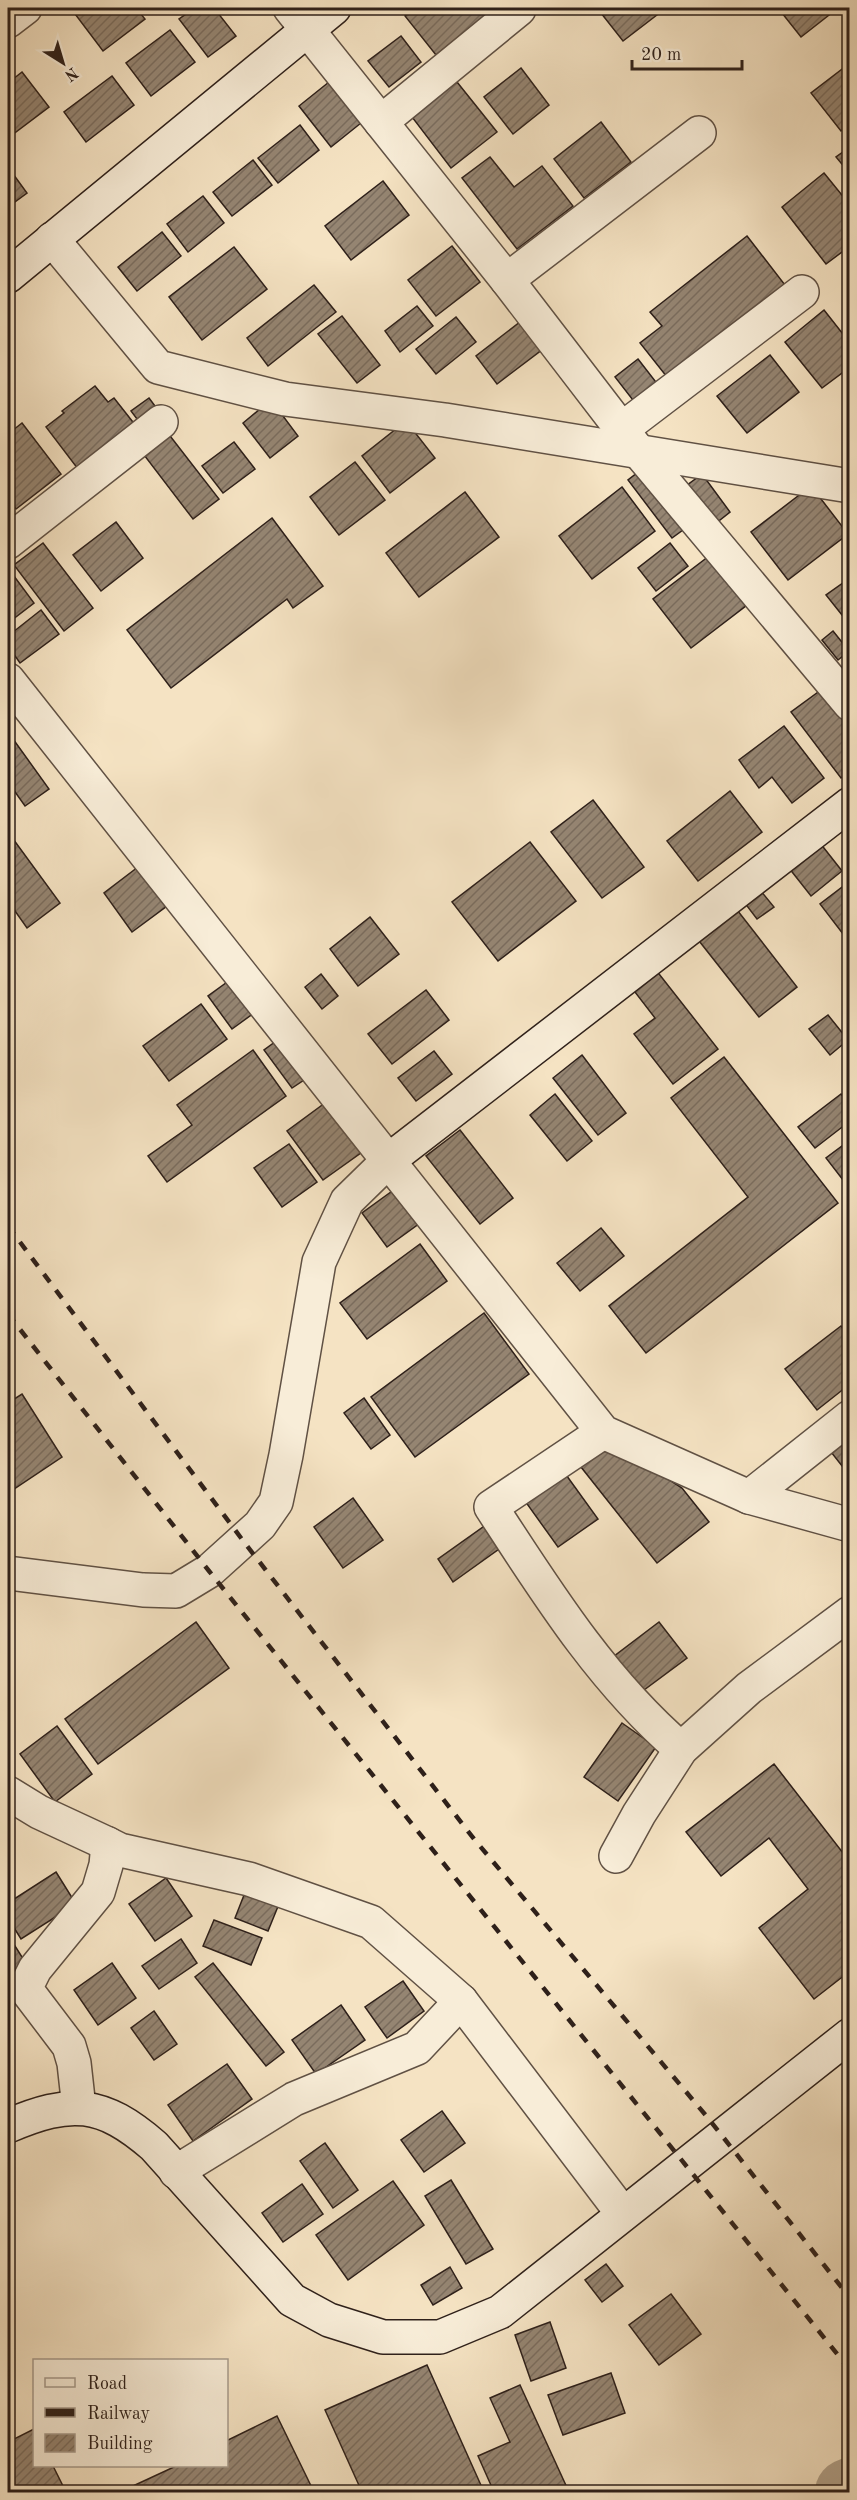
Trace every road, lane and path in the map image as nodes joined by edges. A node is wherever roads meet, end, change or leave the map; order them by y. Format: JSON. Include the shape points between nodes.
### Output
{"nodes":[{"id":1,"x":25,"y":8,"type":"edge"},
{"id":2,"x":334,"y":8,"type":"edge"},
{"id":3,"x":519,"y":9,"type":"edge"},
{"id":4,"x":299,"y":18,"type":"edge"},
{"id":5,"x":8,"y":21,"type":"edge"},
{"id":6,"x":381,"y":122,"type":"junction"},
{"id":7,"x":699,"y":133,"type":"dead end"},
{"id":8,"x":52,"y":239,"type":"junction"},
{"id":9,"x":8,"y":276,"type":"edge"},
{"id":10,"x":507,"y":280,"type":"junction"},
{"id":11,"x":802,"y":292,"type":"dead end"},
{"id":12,"x":161,"y":422,"type":"dead end"},
{"id":13,"x":631,"y":441,"type":"junction"},
{"id":14,"x":849,"y":486,"type":"edge"},
{"id":15,"x":8,"y":542,"type":"edge"},
{"id":16,"x":8,"y":680,"type":"edge"},
{"id":17,"x":849,"y":704,"type":"edge"},
{"id":18,"x":849,"y":804,"type":"edge"},
{"id":19,"x":389,"y":1160,"type":"junction"},
{"id":20,"x":849,"y":1417,"type":"edge"},
{"id":21,"x":603,"y":1432,"type":"junction"},
{"id":22,"x":749,"y":1497,"type":"junction"},
{"id":23,"x":849,"y":1525,"type":"edge"},
{"id":24,"x":8,"y":1573,"type":"edge"},
{"id":25,"x":849,"y":1612,"type":"edge"},
{"id":26,"x":681,"y":1749,"type":"junction"},
{"id":27,"x":8,"y":1793,"type":"edge"},
{"id":28,"x":108,"y":1844,"type":"junction"},
{"id":29,"x":616,"y":1856,"type":"dead end"},
{"id":30,"x":461,"y":2001,"type":"junction"},
{"id":31,"x":849,"y":2036,"type":"edge"},
{"id":32,"x":79,"y":2108,"type":"junction"},
{"id":33,"x":8,"y":2127,"type":"edge"},
{"id":34,"x":176,"y":2172,"type":"junction"},
{"id":35,"x":623,"y":2214,"type":"junction"}],
"edges":[{"from":1,"to":5,"type":"street"},
{"from":2,"to":4,"type":"street"},
{"from":3,"to":6,"type":"street"},
{"from":4,"to":6,"type":"street"},
{"from":4,"to":8,"type":"street"},
{"from":6,"to":10,"type":"street"},
{"from":7,"to":10,"type":"street"},
{"from":8,"to":9,"type":"street"},
{"from":8,"to":13,"type":"street","via":[[158,367],[285,399]]},
{"from":10,"to":13,"type":"street"},
{"from":11,"to":13,"type":"street"},
{"from":12,"to":15,"type":"street"},
{"from":13,"to":14,"type":"street"},
{"from":13,"to":17,"type":"street"},
{"from":16,"to":19,"type":"street"},
{"from":18,"to":19,"type":"street"},
{"from":19,"to":21,"type":"street"},
{"from":19,"to":24,"type":"street","via":[[347,1201],[319,1262],[276,1502],[260,1525],[209,1571],[177,1591]]},
{"from":20,"to":22,"type":"street"},
{"from":21,"to":22,"type":"street"},
{"from":21,"to":26,"type":"street","via":[[491,1507],[560,1614],[616,1684]]},
{"from":22,"to":23,"type":"street"},
{"from":25,"to":26,"type":"street","via":[[749,1688]]},
{"from":26,"to":29,"type":"street"},
{"from":27,"to":28,"type":"street"},
{"from":28,"to":30,"type":"street","via":[[249,1879],[371,1922]]},
{"from":28,"to":32,"type":"street","via":[[98,1892],[28,1983],[28,1992],[69,2046]]},
{"from":30,"to":34,"type":"street","via":[[417,2048],[294,2099]]},
{"from":30,"to":35,"type":"street"},
{"from":31,"to":35,"type":"street"},
{"from":32,"to":33,"type":"street","via":[[27,2118]]},
{"from":32,"to":34,"type":"street","via":[[104,2112],[137,2131]]},
{"from":34,"to":35,"type":"street","via":[[292,2300],[329,2320],[383,2337],[440,2337],[500,2312]]}]}
